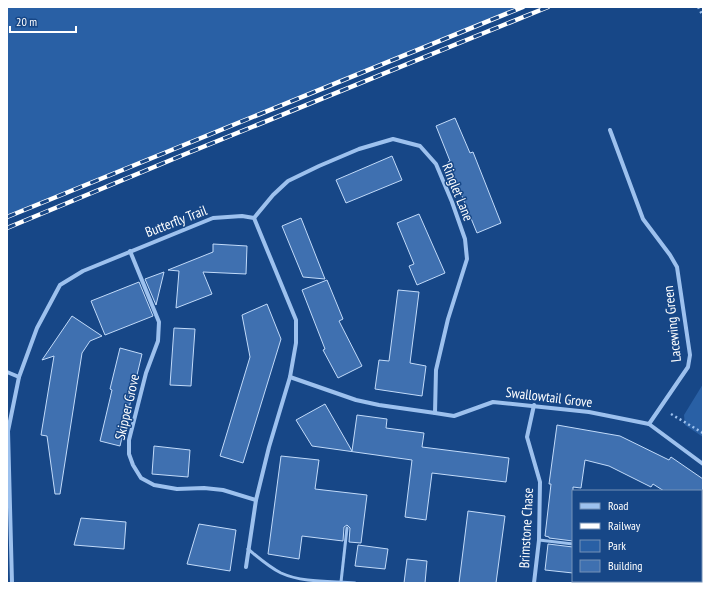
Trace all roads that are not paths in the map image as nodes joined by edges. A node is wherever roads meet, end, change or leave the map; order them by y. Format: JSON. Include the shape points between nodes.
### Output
{"nodes":[{"id":1,"x":610,"y":130,"type":"dead end"},
{"id":2,"x":254,"y":218,"type":"junction"},
{"id":3,"x":130,"y":251,"type":"junction"},
{"id":4,"x":7,"y":372,"type":"edge"},
{"id":5,"x":19,"y":377,"type":"junction"},
{"id":6,"x":290,"y":377,"type":"junction"},
{"id":7,"x":534,"y":405,"type":"junction"},
{"id":8,"x":435,"y":413,"type":"junction"},
{"id":9,"x":649,"y":424,"type":"junction"},
{"id":10,"x":703,"y":464,"type":"edge"},
{"id":11,"x":256,"y":500,"type":"junction"},
{"id":12,"x":347,"y":528,"type":"dead end"},
{"id":13,"x":539,"y":540,"type":"junction"},
{"id":14,"x":572,"y":544,"type":"edge"},
{"id":15,"x":248,"y":549,"type":"junction"},
{"id":16,"x":246,"y":567,"type":"dead end"},
{"id":17,"x":341,"y":582,"type":"junction"},
{"id":18,"x":12,"y":583,"type":"edge"},
{"id":19,"x":355,"y":583,"type":"edge"},
{"id":20,"x":534,"y":583,"type":"edge"}],
"edges":[{"from":1,"to":9,"type":"street","name":"Lacewing Green","via":[[643,219],[677,268],[690,355],[688,367]]},
{"from":2,"to":3,"type":"street","name":"Butterfly Trail","via":[[213,218]]},
{"from":2,"to":6,"type":"street","via":[[296,320],[296,343]]},
{"from":2,"to":8,"type":"street","name":"Ringlet Lane","via":[[273,194],[288,181],[319,166],[359,149],[393,140],[420,146],[436,164],[452,202],[465,239],[467,260],[448,319],[436,370]]},
{"from":3,"to":5,"type":"street","name":"Butterfly Trail","via":[[83,271],[60,285],[37,328]]},
{"from":3,"to":11,"type":"street","name":"Skipper Grove","via":[[159,322],[158,341],[146,373],[129,440],[129,454],[133,465],[141,478],[154,485],[177,489],[223,490]]},
{"from":4,"to":5,"type":"street"},
{"from":5,"to":18,"type":"street","name":"Butterfly Trail","via":[[8,431]]},
{"from":6,"to":8,"type":"street","name":"Swallowtail Grove","via":[[356,400]]},
{"from":6,"to":11,"type":"street"},
{"from":7,"to":8,"type":"street","name":"Swallowtail Grove","via":[[493,402],[454,416]]},
{"from":7,"to":9,"type":"street","name":"Swallowtail Grove","via":[[589,412]]},
{"from":7,"to":13,"type":"street","name":"Brimstone Chase","via":[[526,437],[540,482]]},
{"from":9,"to":10,"type":"street","name":"Swallowtail Grove"},
{"from":11,"to":15,"type":"street"},
{"from":12,"to":17,"type":"lane"},
{"from":13,"to":14,"type":"lane"},
{"from":13,"to":20,"type":"street","name":"Brimstone Chase"},
{"from":15,"to":16,"type":"street"},
{"from":15,"to":17,"type":"lane","via":[[267,565],[291,577]]},
{"from":17,"to":19,"type":"lane"}]}
